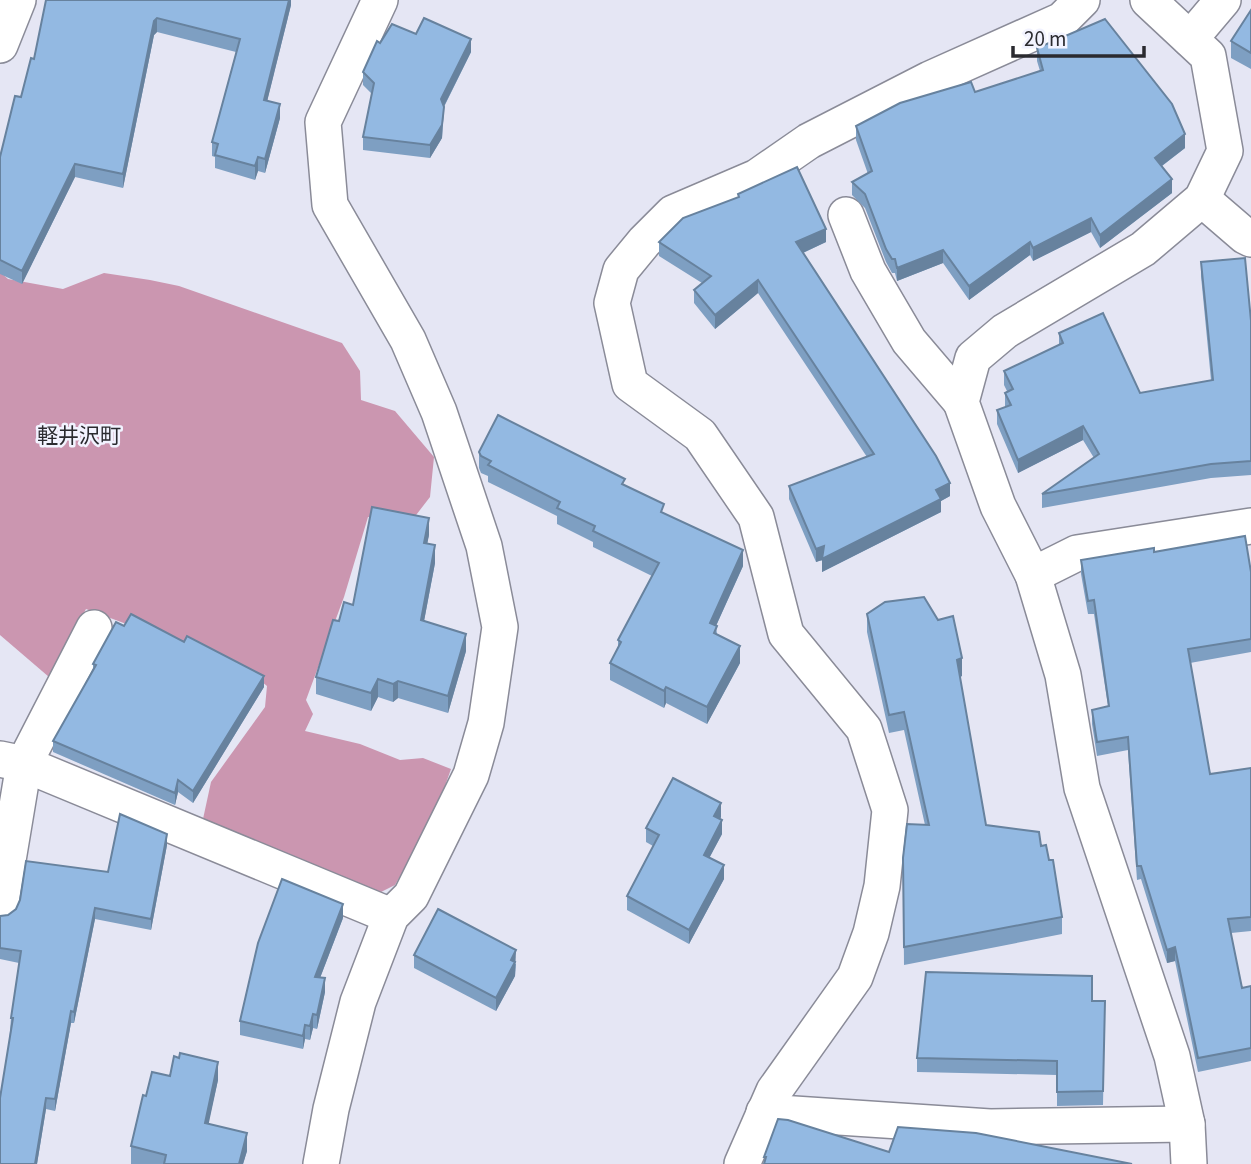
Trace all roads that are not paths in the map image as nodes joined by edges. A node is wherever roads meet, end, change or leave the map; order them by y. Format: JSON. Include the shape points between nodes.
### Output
{"nodes":[{"id":1,"x":18,"y":0,"type":"edge"},
{"id":2,"x":380,"y":0,"type":"edge"},
{"id":3,"x":1082,"y":0,"type":"edge"},
{"id":4,"x":1148,"y":0,"type":"edge"},
{"id":5,"x":1223,"y":0,"type":"edge"},
{"id":6,"x":1190,"y":39,"type":"junction"},
{"id":7,"x":0,"y":45,"type":"edge"},
{"id":8,"x":1202,"y":198,"type":"junction"},
{"id":9,"x":846,"y":215,"type":"dead end"},
{"id":10,"x":1251,"y":239,"type":"edge"},
{"id":11,"x":961,"y":402,"type":"junction"},
{"id":12,"x":1251,"y":526,"type":"edge"},
{"id":13,"x":1033,"y":575,"type":"junction"},
{"id":14,"x":94,"y":628,"type":"dead end"},
{"id":15,"x":12,"y":761,"type":"edge"},
{"id":16,"x":0,"y":908,"type":"edge"},
{"id":17,"x":391,"y":916,"type":"junction"},
{"id":18,"x":764,"y":1112,"type":"junction"},
{"id":19,"x":1187,"y":1124,"type":"junction"},
{"id":20,"x":321,"y":1164,"type":"edge"},
{"id":21,"x":742,"y":1164,"type":"edge"},
{"id":22,"x":1189,"y":1164,"type":"edge"}],
"edges":[{"from":1,"to":7,"type":"street"},
{"from":2,"to":17,"type":"street","via":[[323,122],[330,205],[408,340],[439,412],[484,546],[500,627],[486,723],[471,775],[411,896]]},
{"from":3,"to":18,"type":"street","via":[[1062,20],[930,79],[809,141],[757,177],[673,213],[621,270],[612,303],[630,384],[700,435],[756,517],[786,634],[864,729],[890,810],[872,933],[855,977]]},
{"from":4,"to":6,"type":"street"},
{"from":5,"to":6,"type":"street"},
{"from":6,"to":8,"type":"street","via":[[1208,56],[1225,151]]},
{"from":8,"to":10,"type":"street"},
{"from":8,"to":11,"type":"street","via":[[1143,249],[1005,331],[973,358]]},
{"from":9,"to":11,"type":"street","via":[[868,271],[909,341]]},
{"from":11,"to":13,"type":"street","via":[[998,506]]},
{"from":12,"to":13,"type":"street","via":[[1077,552]]},
{"from":13,"to":19,"type":"street","via":[[1063,675],[1082,789],[1172,1056]]},
{"from":14,"to":15,"type":"street"},
{"from":15,"to":16,"type":"street"},
{"from":15,"to":17,"type":"street"},
{"from":17,"to":20,"type":"street","via":[[358,1002]]},
{"from":18,"to":19,"type":"street","via":[[990,1127]]},
{"from":18,"to":21,"type":"street"},
{"from":19,"to":22,"type":"street"}]}
